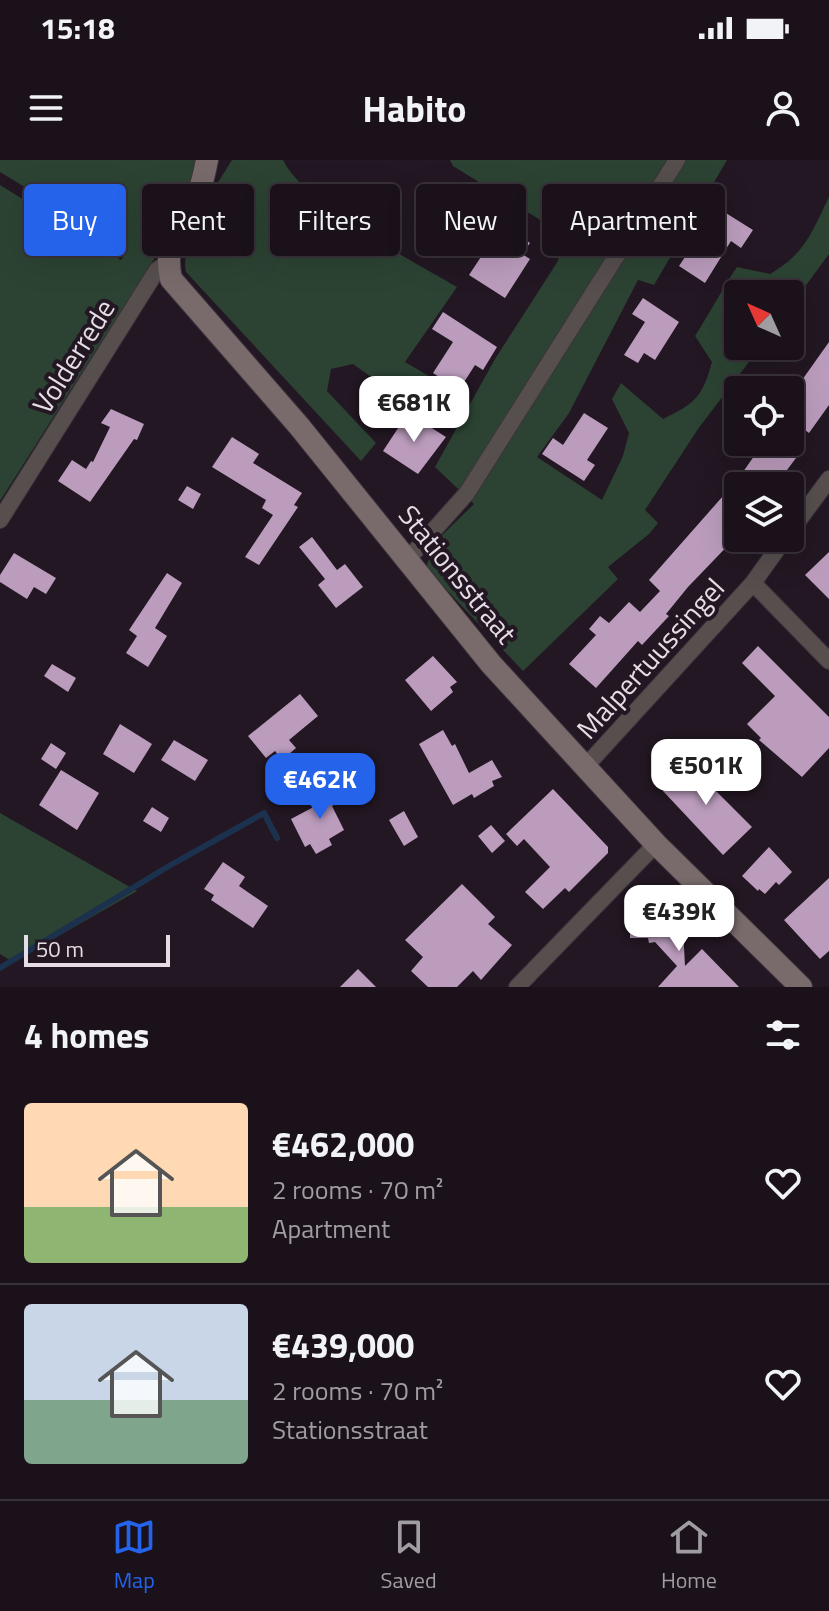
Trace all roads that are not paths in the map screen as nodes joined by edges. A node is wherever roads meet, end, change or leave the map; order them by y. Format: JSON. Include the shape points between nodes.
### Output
{"nodes":[{"id":1,"x":207,"y":160,"type":"edge"},
{"id":2,"x":677,"y":160,"type":"edge"},
{"id":3,"x":167,"y":263,"type":"junction"},
{"id":4,"x":829,"y":479,"type":"edge"},
{"id":5,"x":804,"y":513,"type":"edge"},
{"id":6,"x":0,"y":520,"type":"edge"},
{"id":7,"x":775,"y":552,"type":"edge"},
{"id":8,"x":408,"y":559,"type":"junction"},
{"id":9,"x":753,"y":583,"type":"junction"},
{"id":10,"x":829,"y":661,"type":"edge"},
{"id":11,"x":585,"y":767,"type":"junction"},
{"id":12,"x":656,"y":844,"type":"junction"},
{"id":13,"x":517,"y":987,"type":"edge"},
{"id":14,"x":801,"y":987,"type":"edge"}],
"edges":[{"from":1,"to":3,"type":"street","via":[[199,192],[171,238]]},
{"from":2,"to":8,"type":"street","via":[[467,493]]},
{"from":3,"to":6,"type":"street","name":"Volderrede","via":[[157,270]]},
{"from":3,"to":8,"type":"street","name":"Stationsstraat","via":[[184,295]]},
{"from":4,"to":5,"type":"street"},
{"from":7,"to":9,"type":"street","name":"Malpertuussingel"},
{"from":8,"to":11,"type":"street","name":"Stationsstraat","via":[[491,664]]},
{"from":9,"to":10,"type":"street","name":"Malpertuussingel"},
{"from":9,"to":11,"type":"street","name":"Malpertuussingel"},
{"from":11,"to":12,"type":"street","name":"Stationsstraat"},
{"from":12,"to":13,"type":"street"},
{"from":12,"to":14,"type":"street","name":"Stationsstraat"}]}
